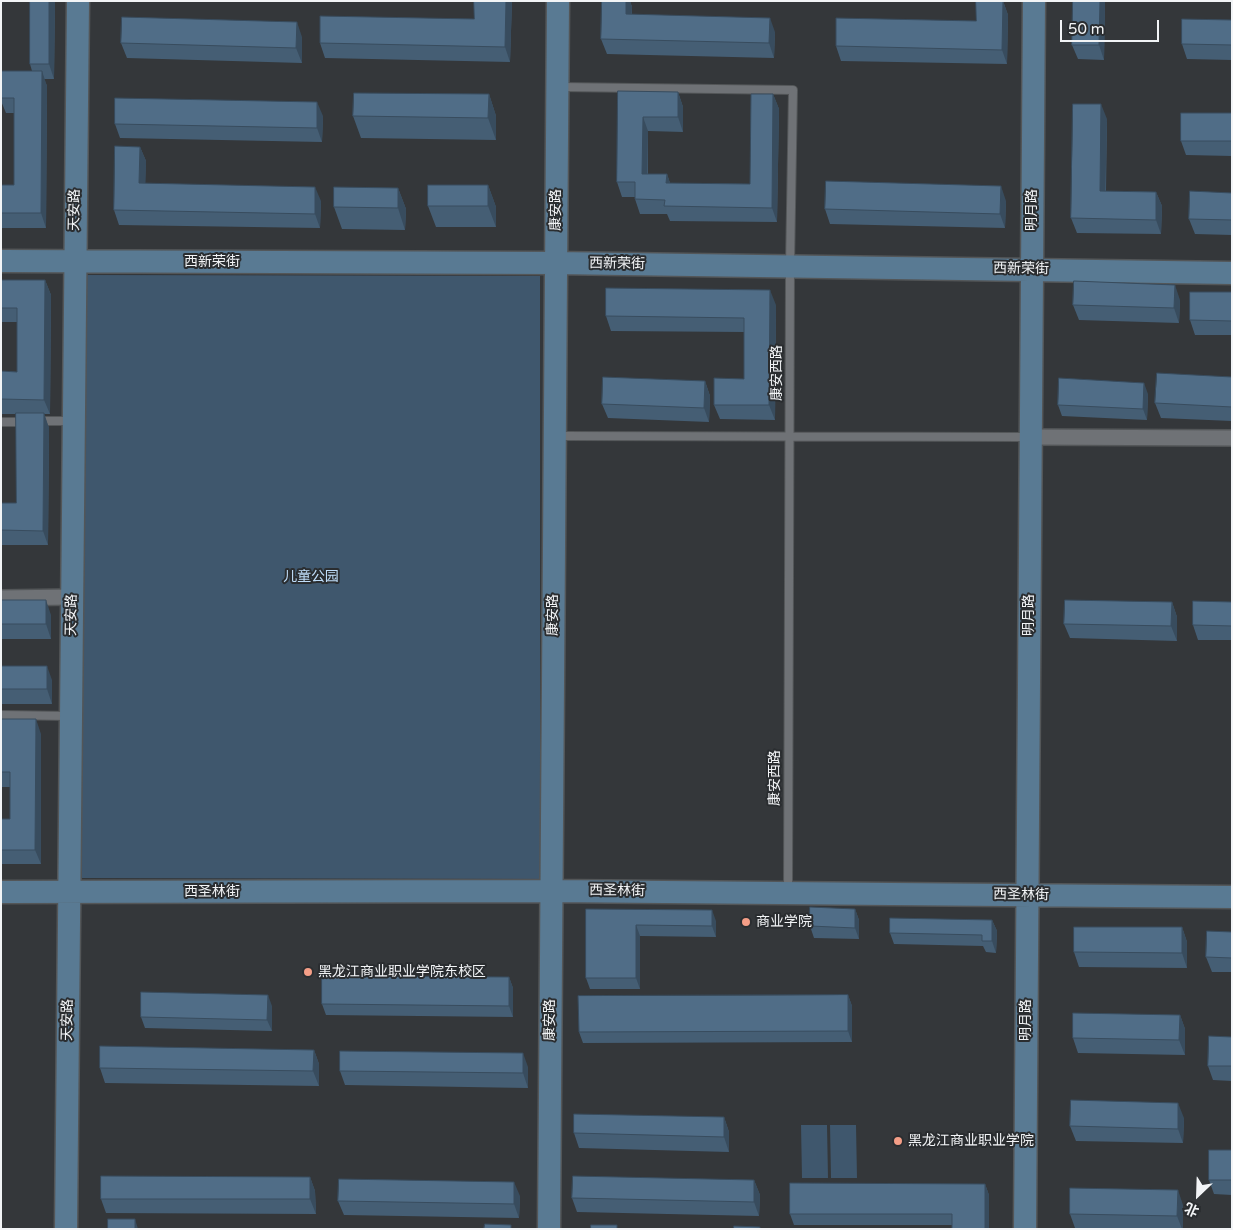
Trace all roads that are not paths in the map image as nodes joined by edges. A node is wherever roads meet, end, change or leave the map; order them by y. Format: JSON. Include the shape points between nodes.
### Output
{"nodes":[{"id":1,"x":78,"y":1,"type":"edge"},
{"id":2,"x":558,"y":1,"type":"edge"},
{"id":3,"x":1034,"y":1,"type":"edge"},
{"id":4,"x":557,"y":86,"type":"junction"},
{"id":5,"x":1,"y":261,"type":"edge"},
{"id":6,"x":75,"y":261,"type":"junction"},
{"id":7,"x":556,"y":263,"type":"junction"},
{"id":8,"x":790,"y":266,"type":"junction"},
{"id":9,"x":1032,"y":269,"type":"junction"},
{"id":10,"x":1232,"y":273,"type":"edge"},
{"id":11,"x":74,"y":421,"type":"junction"},
{"id":12,"x":1,"y":422,"type":"edge"},
{"id":13,"x":554,"y":436,"type":"junction"},
{"id":14,"x":789,"y":436,"type":"junction"},
{"id":15,"x":1030,"y":437,"type":"junction"},
{"id":16,"x":1232,"y":438,"type":"edge"},
{"id":17,"x":1,"y":598,"type":"edge"},
{"id":18,"x":72,"y":598,"type":"junction"},
{"id":19,"x":1,"y":715,"type":"edge"},
{"id":20,"x":71,"y":716,"type":"junction"},
{"id":21,"x":551,"y":890,"type":"junction"},
{"id":22,"x":1,"y":892,"type":"edge"},
{"id":23,"x":69,"y":893,"type":"junction"},
{"id":24,"x":788,"y":893,"type":"junction"},
{"id":25,"x":1027,"y":895,"type":"junction"},
{"id":26,"x":1232,"y":898,"type":"edge"},
{"id":27,"x":66,"y":1229,"type":"edge"},
{"id":28,"x":549,"y":1229,"type":"edge"},
{"id":29,"x":1025,"y":1229,"type":"edge"}],
"edges":[{"from":1,"to":6,"type":"street","name":"天安路"},
{"from":2,"to":4,"type":"street","name":"康安路"},
{"from":3,"to":9,"type":"street","name":"明月路"},
{"from":4,"to":7,"type":"street","name":"康安路"},
{"from":4,"to":8,"type":"lane","name":"康安西路","via":[[793,90]]},
{"from":5,"to":6,"type":"street","name":"西新荣街"},
{"from":6,"to":7,"type":"street","name":"西新荣街"},
{"from":6,"to":11,"type":"street","name":"天安路"},
{"from":7,"to":8,"type":"street","name":"西新荣街"},
{"from":7,"to":13,"type":"street","name":"康安路"},
{"from":8,"to":9,"type":"street","name":"西新荣街"},
{"from":8,"to":14,"type":"lane","name":"康安西路"},
{"from":9,"to":10,"type":"street","name":"西新荣街"},
{"from":9,"to":15,"type":"street","name":"明月路"},
{"from":11,"to":12,"type":"lane"},
{"from":11,"to":18,"type":"street","name":"天安路"},
{"from":13,"to":14,"type":"lane"},
{"from":13,"to":21,"type":"street","name":"康安路"},
{"from":14,"to":15,"type":"lane"},
{"from":14,"to":24,"type":"lane","name":"康安西路"},
{"from":15,"to":16,"type":"street"},
{"from":15,"to":25,"type":"street","name":"明月路"},
{"from":17,"to":18,"type":"street"},
{"from":18,"to":20,"type":"street","name":"天安路"},
{"from":19,"to":20,"type":"lane"},
{"from":20,"to":23,"type":"street","name":"天安路"},
{"from":21,"to":23,"type":"street","name":"西圣林街"},
{"from":21,"to":24,"type":"street","name":"西圣林街"},
{"from":21,"to":28,"type":"street","name":"康安路"},
{"from":22,"to":23,"type":"street","name":"西圣林街"},
{"from":23,"to":27,"type":"street","name":"天安路"},
{"from":24,"to":25,"type":"street","name":"西圣林街"},
{"from":25,"to":26,"type":"street","name":"西圣林街"},
{"from":25,"to":29,"type":"street","name":"明月路"}]}
